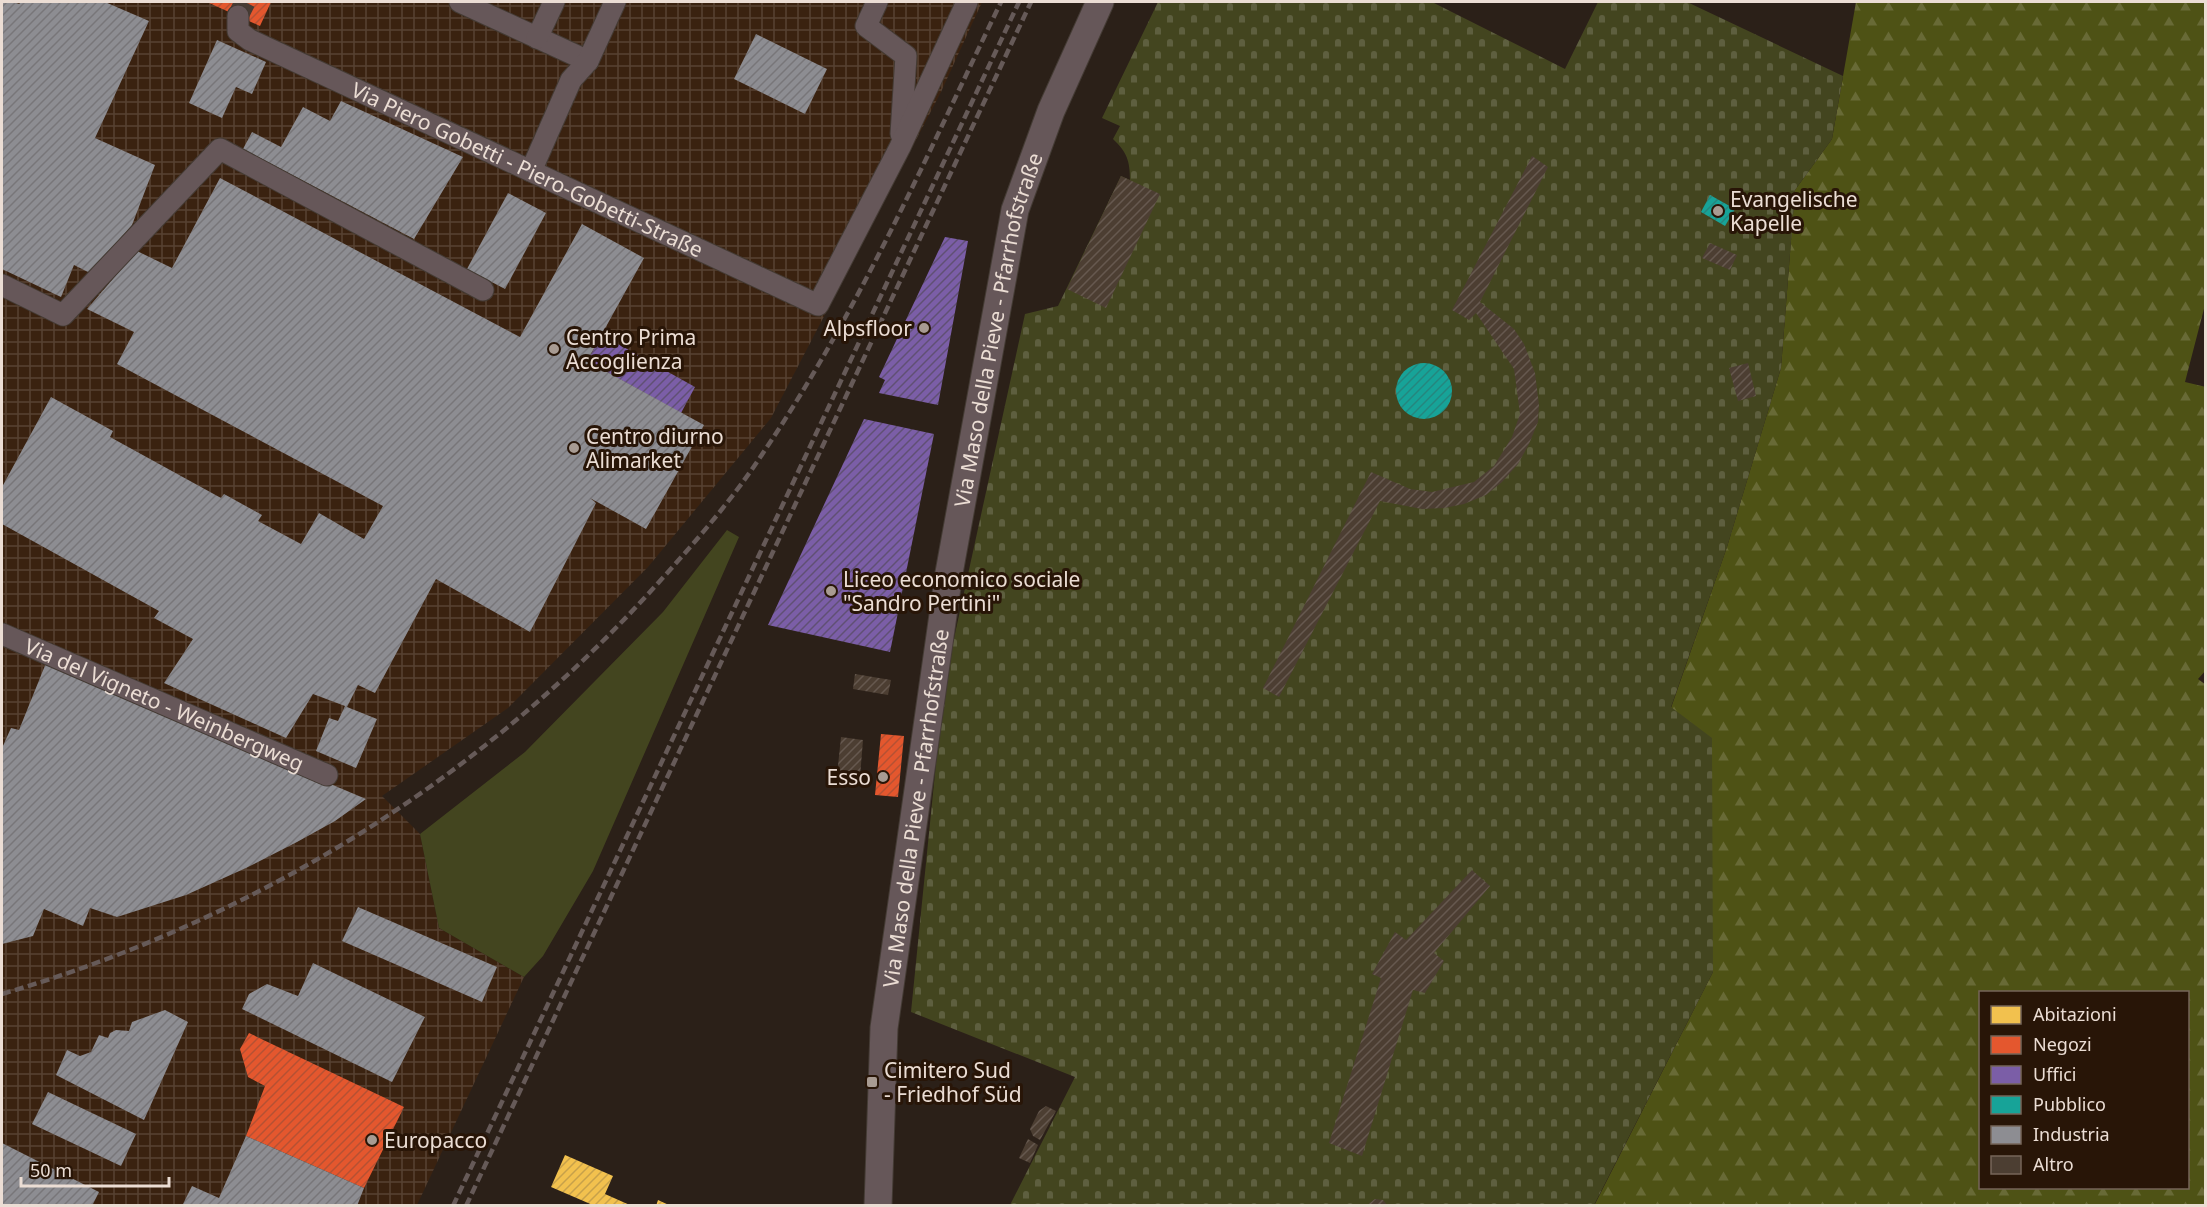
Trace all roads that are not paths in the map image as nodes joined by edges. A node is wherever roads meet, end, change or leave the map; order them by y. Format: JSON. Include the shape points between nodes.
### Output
{"nodes":[{"id":1,"x":460,"y":2,"type":"edge"},
{"id":2,"x":554,"y":2,"type":"edge"},
{"id":3,"x":615,"y":2,"type":"edge"},
{"id":4,"x":877,"y":2,"type":"edge"},
{"id":5,"x":967,"y":2,"type":"edge"},
{"id":6,"x":1100,"y":2,"type":"edge"},
{"id":7,"x":238,"y":23,"type":"dead end"},
{"id":8,"x":537,"y":38,"type":"junction"},
{"id":9,"x":588,"y":61,"type":"junction"},
{"id":10,"x":900,"y":147,"type":"junction"},
{"id":11,"x":531,"y":171,"type":"junction"},
{"id":12,"x":2,"y":285,"type":"edge"},
{"id":13,"x":483,"y":290,"type":"dead end"},
{"id":14,"x":2,"y":634,"type":"edge"},
{"id":15,"x":327,"y":775,"type":"dead end"},
{"id":16,"x":878,"y":1206,"type":"edge"}],
"edges":[{"from":1,"to":8,"type":"street"},
{"from":2,"to":8,"type":"street"},
{"from":3,"to":9,"type":"street"},
{"from":4,"to":10,"type":"street","via":[[866,26],[906,56]]},
{"from":5,"to":10,"type":"street"},
{"from":6,"to":16,"type":"street","name":"Via Maso della Pieve - Pfarrhofstraße","via":[[1051,111],[1013,222],[949,573],[884,1028]]},
{"from":7,"to":11,"type":"street","name":"Via Piero Gobetti - Piero-Gobetti-Straße","via":[[250,40]]},
{"from":8,"to":9,"type":"street"},
{"from":9,"to":11,"type":"street","via":[[571,80]]},
{"from":10,"to":11,"type":"street","name":"Via Piero Gobetti - Piero-Gobetti-Straße","via":[[819,305]]},
{"from":12,"to":13,"type":"street","via":[[63,315],[220,149]]},
{"from":14,"to":15,"type":"street","name":"Via del Vigneto - Weinbergweg"}]}
